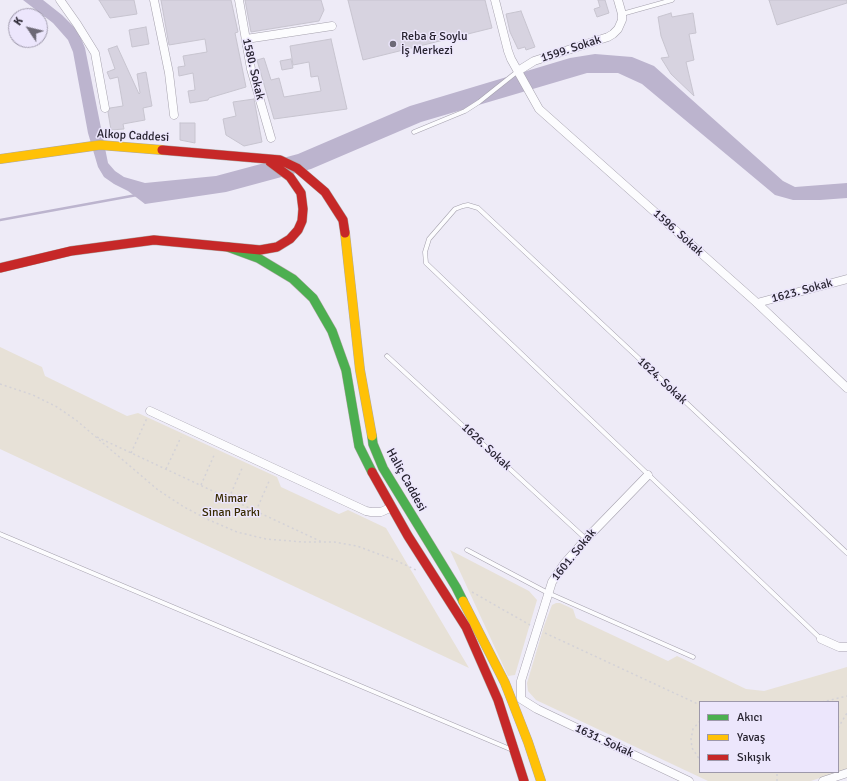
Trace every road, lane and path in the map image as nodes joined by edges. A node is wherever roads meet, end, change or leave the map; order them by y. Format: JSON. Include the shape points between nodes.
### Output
{"nodes":[{"id":1,"x":60,"y":0,"type":"edge"},
{"id":2,"x":154,"y":0,"type":"edge"},
{"id":3,"x":239,"y":0,"type":"edge"},
{"id":4,"x":495,"y":0,"type":"edge"},
{"id":5,"x":618,"y":0,"type":"edge"},
{"id":6,"x":672,"y":0,"type":"edge"},
{"id":7,"x":622,"y":14,"type":"junction"},
{"id":8,"x":332,"y":26,"type":"dead end"},
{"id":9,"x":246,"y":39,"type":"junction"},
{"id":10,"x":518,"y":71,"type":"junction"},
{"id":11,"x":104,"y":108,"type":"dead end"},
{"id":12,"x":174,"y":115,"type":"dead end"},
{"id":13,"x":414,"y":132,"type":"dead end"},
{"id":14,"x":271,"y":138,"type":"dead end"},
{"id":15,"x":266,"y":158,"type":"junction"},
{"id":16,"x":0,"y":159,"type":"edge"},
{"id":17,"x":228,"y":247,"type":"junction"},
{"id":18,"x":2,"y":266,"type":"edge"},
{"id":19,"x":847,"y":278,"type":"edge"},
{"id":20,"x":757,"y":303,"type":"junction"},
{"id":21,"x":387,"y":356,"type":"dead end"},
{"id":22,"x":0,"y":384,"type":"edge"},
{"id":23,"x":847,"y":388,"type":"edge"},
{"id":24,"x":150,"y":411,"type":"joint"},
{"id":25,"x":96,"y":436,"type":"junction"},
{"id":26,"x":180,"y":437,"type":"dead end"},
{"id":27,"x":131,"y":453,"type":"junction"},
{"id":28,"x":215,"y":453,"type":"dead end"},
{"id":29,"x":243,"y":466,"type":"dead end"},
{"id":30,"x":166,"y":469,"type":"junction"},
{"id":31,"x":648,"y":475,"type":"junction"},
{"id":32,"x":270,"y":479,"type":"dead end"},
{"id":33,"x":201,"y":486,"type":"junction"},
{"id":34,"x":228,"y":498,"type":"junction"},
{"id":35,"x":392,"y":507,"type":"junction"},
{"id":36,"x":256,"y":511,"type":"junction"},
{"id":37,"x":0,"y":534,"type":"edge"},
{"id":38,"x":586,"y":539,"type":"junction"},
{"id":39,"x":323,"y":542,"type":"junction"},
{"id":40,"x":467,"y":550,"type":"dead end"},
{"id":41,"x":847,"y":553,"type":"edge"},
{"id":42,"x":417,"y":570,"type":"dead end"},
{"id":43,"x":548,"y":592,"type":"junction"},
{"id":44,"x":459,"y":593,"type":"junction"},
{"id":45,"x":537,"y":629,"type":"junction"},
{"id":46,"x":821,"y":639,"type":"joint"},
{"id":47,"x":847,"y":647,"type":"edge"},
{"id":48,"x":693,"y":658,"type":"dead end"},
{"id":49,"x":847,"y":696,"type":"edge"},
{"id":50,"x":522,"y":699,"type":"junction"},
{"id":51,"x":826,"y":701,"type":"edge"},
{"id":52,"x":699,"y":704,"type":"edge"},
{"id":53,"x":514,"y":706,"type":"junction"},
{"id":54,"x":502,"y":713,"type":"junction"},
{"id":55,"x":847,"y":713,"type":"edge"},
{"id":56,"x":699,"y":722,"type":"edge"},
{"id":57,"x":839,"y":726,"type":"edge"},
{"id":58,"x":514,"y":751,"type":"junction"},
{"id":59,"x":699,"y":758,"type":"edge"},
{"id":60,"x":847,"y":773,"type":"edge"},
{"id":61,"x":524,"y":781,"type":"edge"},
{"id":62,"x":541,"y":781,"type":"edge"},
{"id":63,"x":689,"y":781,"type":"edge"},
{"id":64,"x":823,"y":781,"type":"edge"}],
"edges":[{"from":1,"to":11,"type":"street","via":[[95,53]]},
{"from":2,"to":12,"type":"street","via":[[169,73]]},
{"from":3,"to":9,"type":"street","name":"1580. Sokak"},
{"from":4,"to":10,"type":"street","name":"1596. Sokak","via":[[508,51]]},
{"from":5,"to":7,"type":"street"},
{"from":6,"to":7,"type":"lane"},
{"from":7,"to":10,"type":"street","name":"1599. Sokak","via":[[618,29],[608,37],[534,61]]},
{"from":8,"to":9,"type":"street"},
{"from":9,"to":14,"type":"street","name":"1580. Sokak","via":[[251,69]]},
{"from":10,"to":13,"type":"lane","via":[[465,111]]},
{"from":10,"to":20,"type":"street","name":"1596. Sokak","via":[[539,109]]},
{"from":15,"to":16,"type":"main road","name":"Alkop Caddesi","via":[[100,145]]},
{"from":15,"to":17,"type":"main road","via":[[290,177],[301,193],[302,221],[290,239],[278,247],[260,250]]},
{"from":15,"to":44,"type":"main road","name":"Haliç Caddesi","via":[[280,160],[307,176],[325,192],[343,220],[360,370],[373,444],[383,468]]},
{"from":17,"to":18,"type":"main road","via":[[154,240],[71,251]]},
{"from":17,"to":35,"type":"main road","via":[[258,258],[292,279],[313,298],[332,331],[346,370],[359,446]]},
{"from":19,"to":20,"type":"street","name":"1623. Sokak"},
{"from":20,"to":23,"type":"street","name":"1596. Sokak"},
{"from":21,"to":38,"type":"lane","name":"1626. Sokak"},
{"from":22,"to":25,"type":"path","via":[[33,394],[57,407]]},
{"from":24,"to":27,"type":"path"},
{"from":24,"to":35,"type":"street","via":[[371,512],[380,512]]},
{"from":25,"to":27,"type":"path"},
{"from":25,"to":39,"type":"path","via":[[158,490],[209,520],[237,532],[266,539]]},
{"from":26,"to":30,"type":"path"},
{"from":27,"to":30,"type":"path"},
{"from":28,"to":33,"type":"path"},
{"from":29,"to":34,"type":"path"},
{"from":30,"to":33,"type":"path"},
{"from":31,"to":38,"type":"street","name":"1601. Sokak"},
{"from":31,"to":41,"type":"lane","name":"1624. Sokak","via":[[426,263],[427,243],[455,209],[468,205],[478,208]]},
{"from":31,"to":46,"type":"lane"},
{"from":32,"to":36,"type":"path"},
{"from":33,"to":34,"type":"path"},
{"from":34,"to":36,"type":"path"},
{"from":35,"to":54,"type":"main road","via":[[466,627]]},
{"from":36,"to":39,"type":"path"},
{"from":37,"to":58,"type":"lane"},
{"from":38,"to":43,"type":"street","name":"1601. Sokak","via":[[557,573]]},
{"from":39,"to":42,"type":"path","via":[[357,546]]},
{"from":40,"to":43,"type":"lane"},
{"from":43,"to":45,"type":"street","name":"1601. Sokak"},
{"from":43,"to":48,"type":"lane"},
{"from":44,"to":45,"type":"path","via":[[468,590]]},
{"from":44,"to":53,"type":"main road","name":"Haliç Caddesi"},
{"from":45,"to":50,"type":"street","name":"1601. Sokak","via":[[521,681]]},
{"from":45,"to":52,"type":"path"},
{"from":46,"to":47,"type":"street","via":[[839,647]]},
{"from":49,"to":51,"type":"path"},
{"from":50,"to":53,"type":"main road"},
{"from":50,"to":63,"type":"street","name":"1631. Sokak","via":[[537,709]]},
{"from":53,"to":54,"type":"main road"},
{"from":53,"to":62,"type":"main road","name":"Haliç Caddesi"},
{"from":54,"to":58,"type":"main road"},
{"from":55,"to":57,"type":"path"},
{"from":56,"to":59,"type":"path","via":[[693,729],[691,739],[692,748]]},
{"from":58,"to":61,"type":"main road"},
{"from":60,"to":64,"type":"street"}]}
